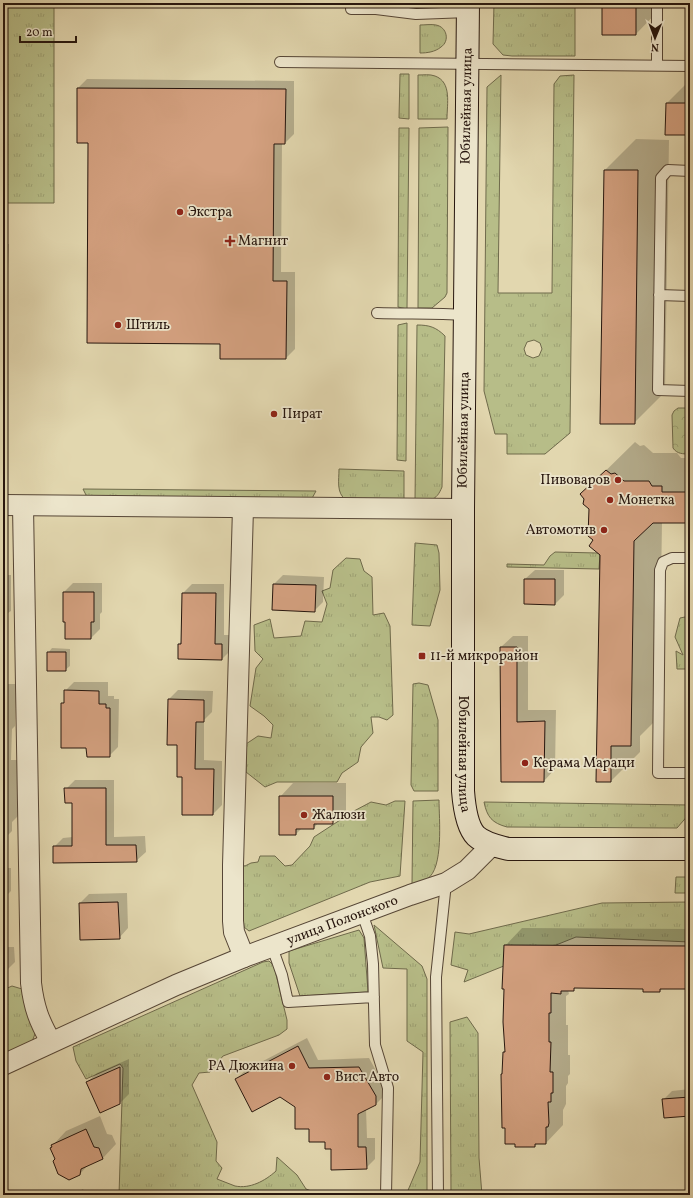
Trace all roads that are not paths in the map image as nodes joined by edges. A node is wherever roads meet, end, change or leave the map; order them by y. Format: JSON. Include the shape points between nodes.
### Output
{"nodes":[{"id":1,"x":657,"y":3,"type":"edge"},
{"id":2,"x":468,"y":8,"type":"edge"},
{"id":3,"x":351,"y":9,"type":"dead end"},
{"id":4,"x":280,"y":62,"type":"dead end"},
{"id":5,"x":468,"y":63,"type":"junction"},
{"id":6,"x":657,"y":65,"type":"junction"},
{"id":7,"x":690,"y":66,"type":"edge"},
{"id":8,"x":690,"y":171,"type":"edge"},
{"id":9,"x":659,"y":295,"type":"junction"},
{"id":10,"x":690,"y":296,"type":"edge"},
{"id":11,"x":377,"y":313,"type":"dead end"},
{"id":12,"x":465,"y":315,"type":"junction"},
{"id":13,"x":690,"y":391,"type":"edge"},
{"id":14,"x":3,"y":505,"type":"edge"},
{"id":15,"x":23,"y":506,"type":"junction"},
{"id":16,"x":243,"y":508,"type":"junction"},
{"id":17,"x":463,"y":509,"type":"junction"},
{"id":18,"x":690,"y":558,"type":"edge"},
{"id":19,"x":690,"y":773,"type":"edge"},
{"id":20,"x":492,"y":845,"type":"junction"},
{"id":21,"x":690,"y":849,"type":"edge"},
{"id":22,"x":446,"y":883,"type":"junction"},
{"id":23,"x":362,"y":913,"type":"junction"},
{"id":24,"x":272,"y":946,"type":"junction"},
{"id":25,"x":244,"y":957,"type":"junction"},
{"id":26,"x":374,"y":997,"type":"junction"},
{"id":27,"x":50,"y":1042,"type":"junction"},
{"id":28,"x":3,"y":1065,"type":"edge"},
{"id":29,"x":386,"y":1195,"type":"edge"},
{"id":30,"x":438,"y":1195,"type":"edge"}],
"edges":[{"from":1,"to":6,"type":"lane"},
{"from":2,"to":3,"type":"lane","via":[[416,14]]},
{"from":2,"to":5,"type":"main road","name":"Юбилейная улица"},
{"from":4,"to":5,"type":"lane"},
{"from":5,"to":6,"type":"lane"},
{"from":5,"to":12,"type":"main road","name":"Юбилейная улица"},
{"from":6,"to":7,"type":"lane"},
{"from":8,"to":9,"type":"lane","via":[[668,170],[661,178]]},
{"from":9,"to":10,"type":"lane"},
{"from":9,"to":13,"type":"lane","via":[[658,390]]},
{"from":11,"to":12,"type":"lane"},
{"from":12,"to":17,"type":"main road","name":"Юбилейная улица"},
{"from":14,"to":15,"type":"street"},
{"from":15,"to":16,"type":"street"},
{"from":15,"to":27,"type":"street","via":[[31,983],[38,1019]]},
{"from":16,"to":17,"type":"street"},
{"from":16,"to":25,"type":"street","via":[[233,921],[234,932]]},
{"from":17,"to":20,"type":"main road","name":"Юбилейная улица","via":[[464,801],[468,821],[476,836]]},
{"from":18,"to":19,"type":"lane","via":[[672,558],[663,562],[660,570],[658,773]]},
{"from":20,"to":21,"type":"main road","via":[[508,849]]},
{"from":20,"to":22,"type":"street","name":"улица Полонского","via":[[467,870]]},
{"from":22,"to":23,"type":"street","name":"улица Полонского"},
{"from":22,"to":30,"type":"lane","via":[[436,977]]},
{"from":23,"to":24,"type":"street","name":"улица Полонского"},
{"from":23,"to":26,"type":"lane","via":[[370,936]]},
{"from":24,"to":25,"type":"street","name":"улица Полонского"},
{"from":24,"to":26,"type":"lane","via":[[288,1002]]},
{"from":25,"to":27,"type":"street","name":"улица Полонского"},
{"from":26,"to":29,"type":"lane","via":[[375,1045],[388,1088]]},
{"from":27,"to":28,"type":"street","name":"улица Полонского"}]}
